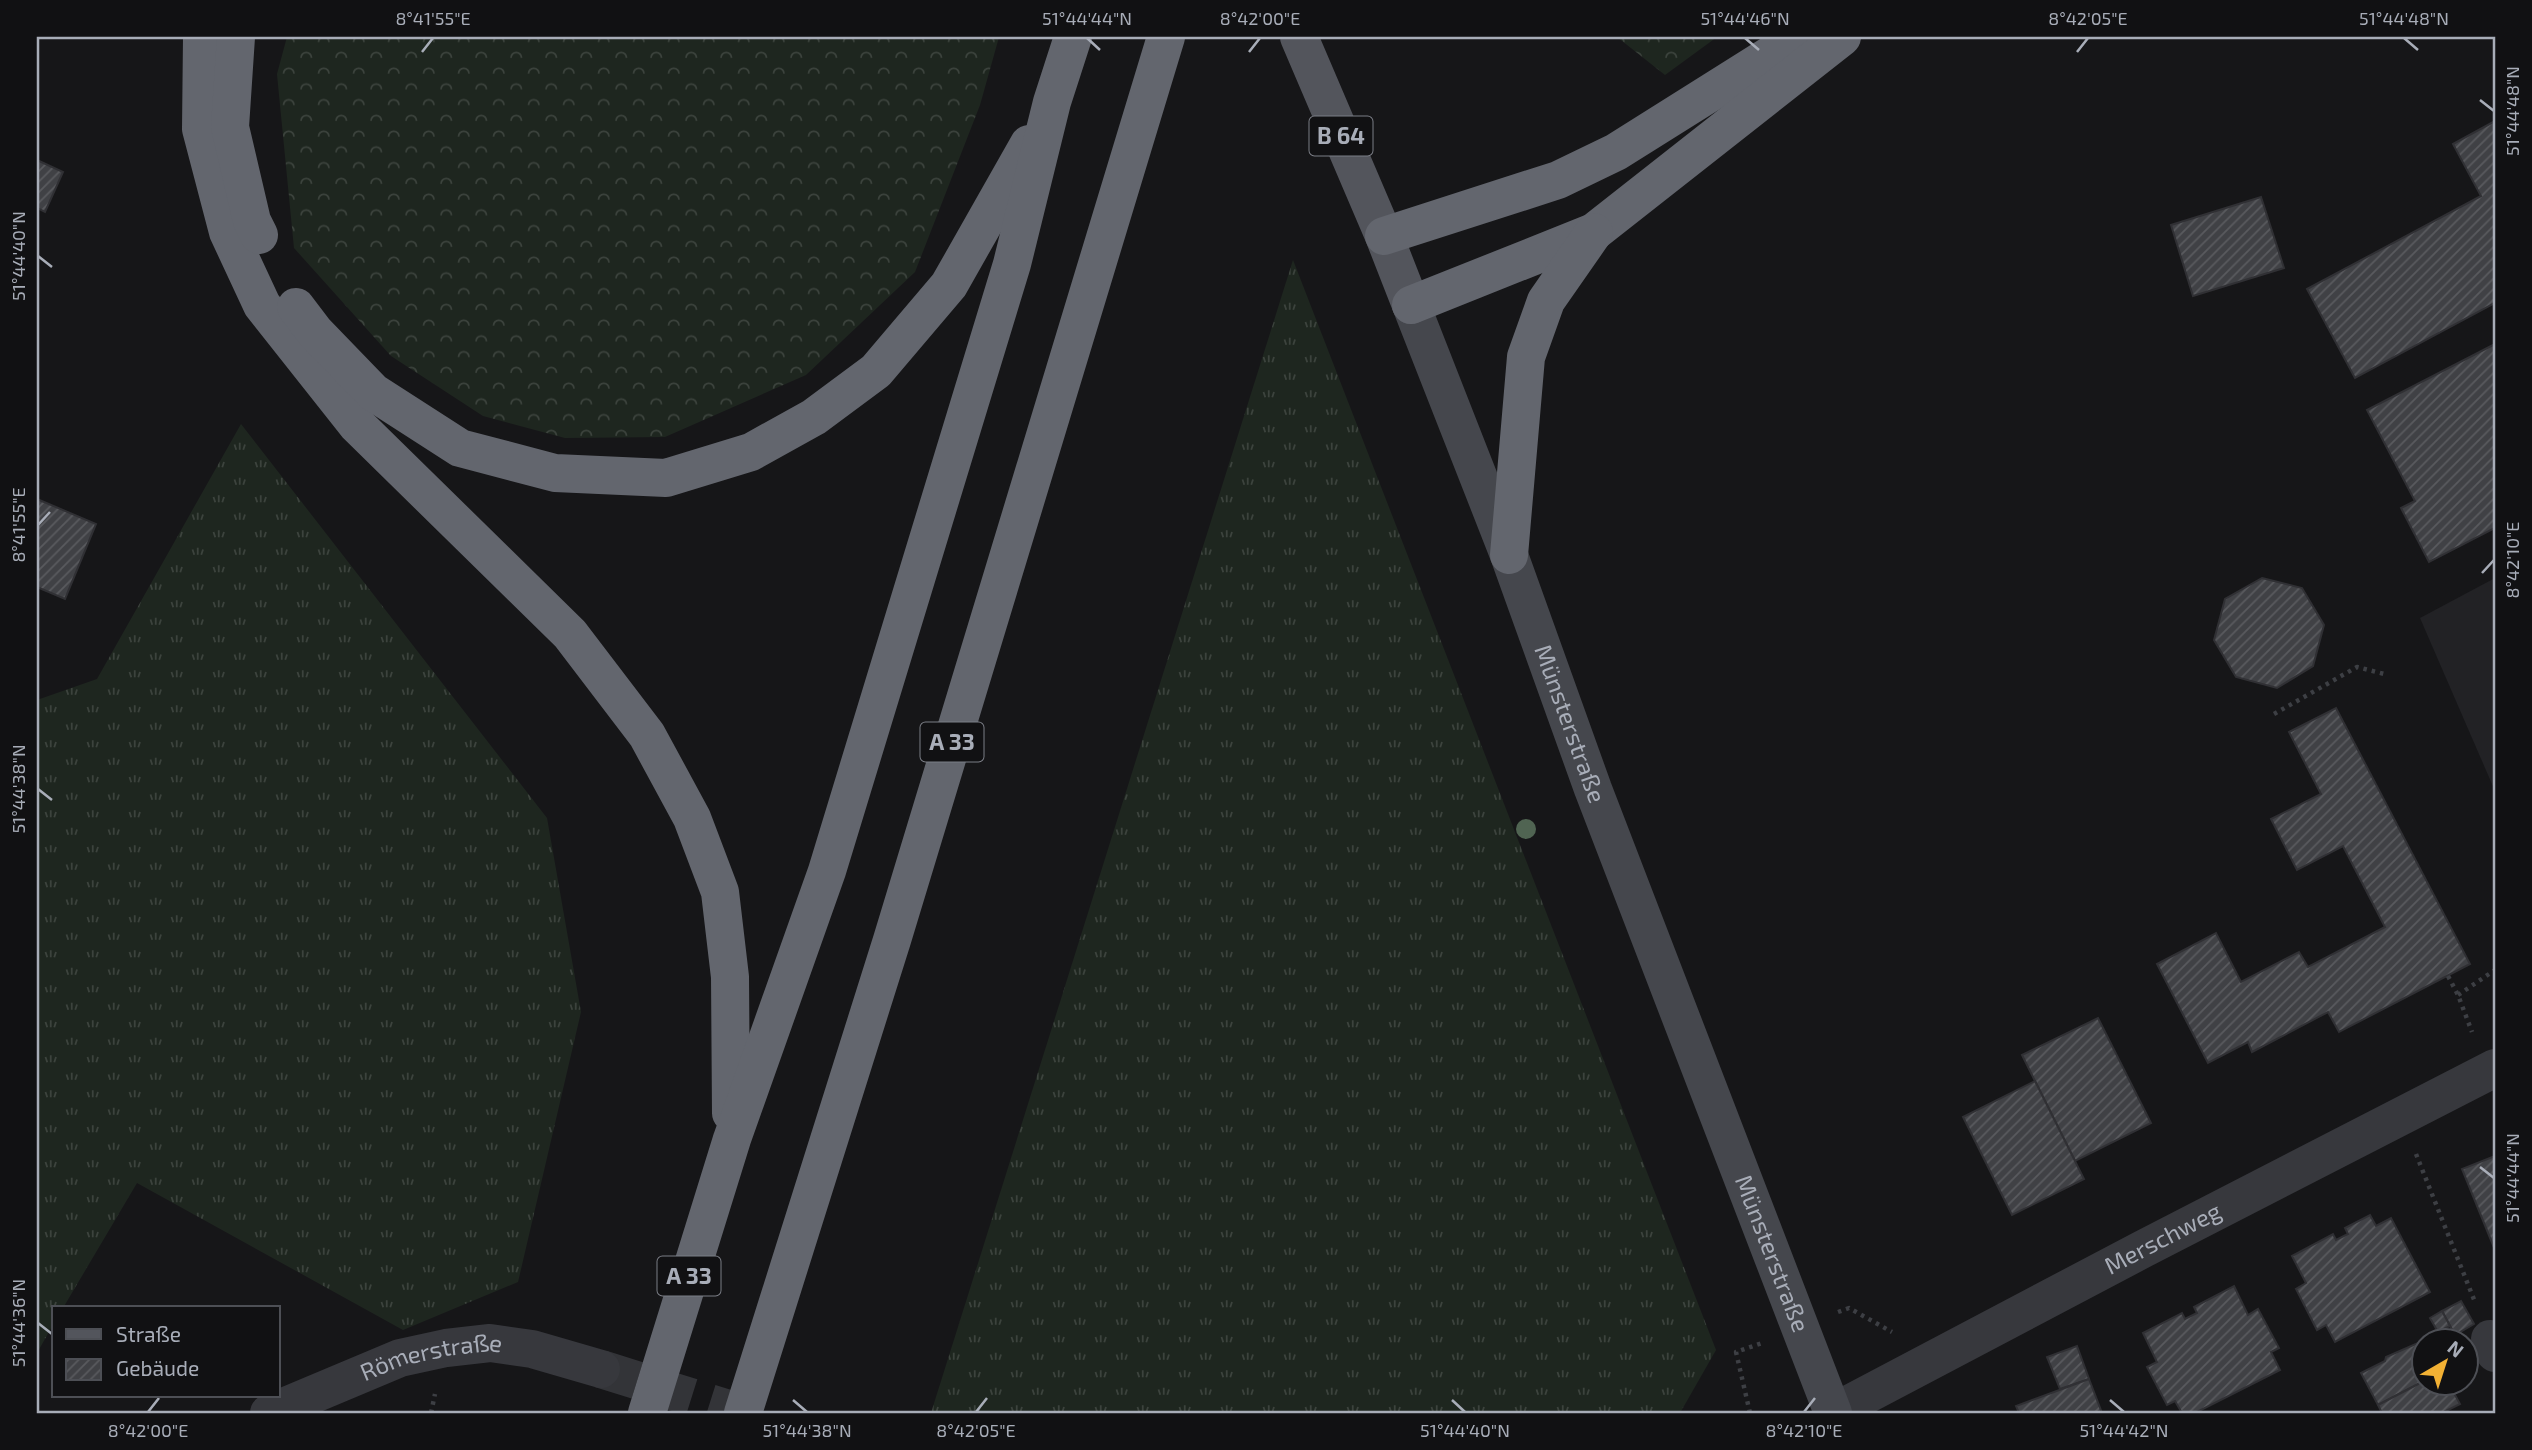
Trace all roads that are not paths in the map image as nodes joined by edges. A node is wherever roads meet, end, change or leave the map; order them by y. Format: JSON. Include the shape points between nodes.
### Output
{"nodes":[{"id":1,"x":202,"y":37,"type":"edge"},
{"id":2,"x":236,"y":37,"type":"edge"},
{"id":3,"x":1073,"y":37,"type":"edge"},
{"id":4,"x":1299,"y":37,"type":"edge"},
{"id":5,"x":1799,"y":37,"type":"edge"},
{"id":6,"x":1842,"y":37,"type":"edge"},
{"id":7,"x":1161,"y":53,"type":"edge"},
{"id":8,"x":1052,"y":102,"type":"junction"},
{"id":9,"x":1594,"y":232,"type":"junction"},
{"id":10,"x":1384,"y":236,"type":"junction"},
{"id":11,"x":1411,"y":305,"type":"junction"},
{"id":12,"x":1509,"y":555,"type":"junction"},
{"id":13,"x":2491,"y":1070,"type":"edge"},
{"id":14,"x":732,"y":1139,"type":"junction"},
{"id":15,"x":601,"y":1369,"type":"tunnel mouth"},
{"id":16,"x":269,"y":1413,"type":"edge"},
{"id":17,"x":647,"y":1413,"type":"edge"},
{"id":18,"x":743,"y":1413,"type":"edge"},
{"id":19,"x":1832,"y":1413,"type":"edge"}],
"edges":[{"from":1,"to":14,"type":"highway","via":[[201,129],[228,232],[262,304],[357,425],[570,634],[647,735],[692,818],[720,892],[730,977]]},
{"from":2,"to":8,"type":"highway","via":[[230,127],[252,221],[288,296],[315,332],[373,392],[460,448],[555,473],[666,478],[751,452],[825,410],[876,371],[949,285]]},
{"from":3,"to":8,"type":"highway","number":"A 33"},
{"from":4,"to":10,"type":"main road","name":"Münsterstraße","number":"B 64"},
{"from":5,"to":10,"type":"highway","via":[[1616,152],[1558,180]]},
{"from":6,"to":9,"type":"highway"},
{"from":7,"to":18,"type":"highway","number":"A 33"},
{"from":8,"to":14,"type":"highway","number":"A 33","via":[[1012,264],[827,871]]},
{"from":9,"to":11,"type":"highway"},
{"from":9,"to":12,"type":"highway","via":[[1546,301],[1526,358]]},
{"from":10,"to":11,"type":"main road","name":"Münsterstraße"},
{"from":11,"to":12,"type":"main road","name":"Münsterstraße"},
{"from":12,"to":19,"type":"main road","name":"Münsterstraße","via":[[1593,789]]},
{"from":13,"to":19,"type":"street","name":"Merschweg"},
{"from":14,"to":17,"type":"highway","number":"A 33"},
{"from":15,"to":16,"type":"street","name":"Römerstraße","via":[[532,1349],[489,1343],[446,1348],[400,1358]]}]}
